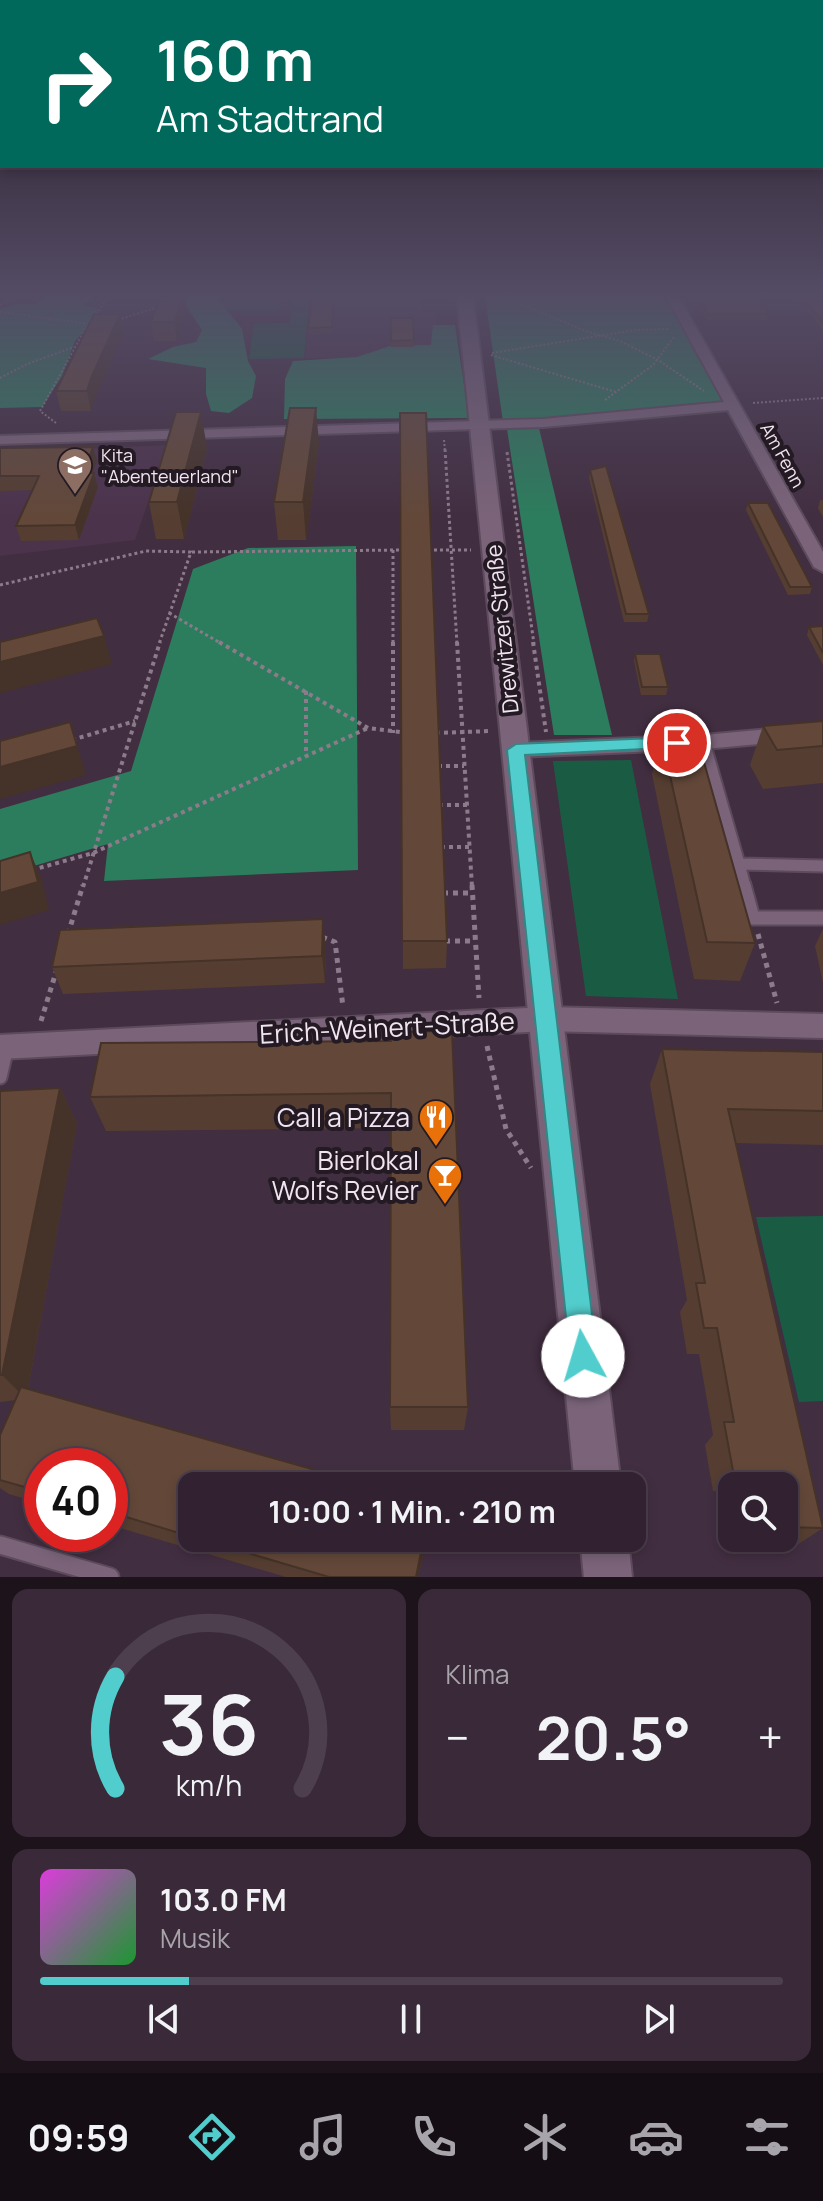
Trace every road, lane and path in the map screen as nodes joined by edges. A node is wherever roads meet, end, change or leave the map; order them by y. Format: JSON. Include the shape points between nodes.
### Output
{"nodes":[{"id":1,"x":63,"y":370,"type":"edge"},
{"id":2,"x":473,"y":370,"type":"edge"},
{"id":3,"x":540,"y":370,"type":"edge"},
{"id":4,"x":645,"y":370,"type":"edge"},
{"id":5,"x":671,"y":370,"type":"edge"},
{"id":6,"x":712,"y":370,"type":"edge"},
{"id":7,"x":616,"y":392,"type":"junction"},
{"id":8,"x":823,"y":398,"type":"edge"},
{"id":9,"x":732,"y":405,"type":"junction"},
{"id":10,"x":574,"y":420,"type":"junction"},
{"id":11,"x":479,"y":423,"type":"junction"},
{"id":12,"x":444,"y":424,"type":"junction"},
{"id":13,"x":52,"y":438,"type":"junction"},
{"id":14,"x":0,"y":440,"type":"edge"},
{"id":15,"x":393,"y":550,"type":"junction"},
{"id":16,"x":407,"y":550,"type":"edge"},
{"id":17,"x":422,"y":550,"type":"edge"},
{"id":18,"x":450,"y":550,"type":"junction"},
{"id":19,"x":493,"y":550,"type":"junction"},
{"id":20,"x":191,"y":552,"type":"junction"},
{"id":21,"x":98,"y":562,"type":"junction"},
{"id":22,"x":823,"y":567,"type":"edge"},
{"id":23,"x":101,"y":569,"type":"dead end"},
{"id":24,"x":40,"y":576,"type":"junction"},
{"id":25,"x":42,"y":582,"type":"dead end"},
{"id":26,"x":0,"y":585,"type":"edge"},
{"id":27,"x":169,"y":613,"type":"junction"},
{"id":28,"x":306,"y":691,"type":"junction"},
{"id":29,"x":135,"y":721,"type":"junction"},
{"id":30,"x":368,"y":728,"type":"junction"},
{"id":31,"x":823,"y":731,"type":"edge"},
{"id":32,"x":462,"y":732,"type":"junction"},
{"id":33,"x":393,"y":733,"type":"junction"},
{"id":34,"x":421,"y":733,"type":"edge"},
{"id":35,"x":434,"y":733,"type":"edge"},
{"id":36,"x":515,"y":740,"type":"junction"},
{"id":37,"x":704,"y":742,"type":"junction"},
{"id":38,"x":58,"y":744,"type":"edge"},
{"id":39,"x":306,"y":756,"type":"junction"},
{"id":40,"x":438,"y":766,"type":"edge"},
{"id":41,"x":464,"y":766,"type":"junction"},
{"id":42,"x":439,"y":805,"type":"edge"},
{"id":43,"x":467,"y":805,"type":"junction"},
{"id":44,"x":441,"y":847,"type":"edge"},
{"id":45,"x":469,"y":847,"type":"junction"},
{"id":46,"x":93,"y":853,"type":"junction"},
{"id":47,"x":739,"y":864,"type":"junction"},
{"id":48,"x":823,"y":866,"type":"edge"},
{"id":49,"x":32,"y":870,"type":"edge"},
{"id":50,"x":443,"y":893,"type":"edge"},
{"id":51,"x":473,"y":893,"type":"junction"},
{"id":52,"x":753,"y":918,"type":"junction"},
{"id":53,"x":823,"y":918,"type":"edge"},
{"id":54,"x":312,"y":936,"type":"edge"},
{"id":55,"x":445,"y":941,"type":"edge"},
{"id":56,"x":475,"y":941,"type":"junction"},
{"id":57,"x":65,"y":945,"type":"edge"},
{"id":58,"x":60,"y":959,"type":"edge"},
{"id":59,"x":546,"y":1019,"type":"junction"},
{"id":60,"x":481,"y":1022,"type":"junction"},
{"id":61,"x":783,"y":1025,"type":"junction"},
{"id":62,"x":823,"y":1026,"type":"edge"},
{"id":63,"x":346,"y":1029,"type":"junction"},
{"id":64,"x":13,"y":1047,"type":"edge"},
{"id":65,"x":0,"y":1077,"type":"edge"},
{"id":66,"x":534,"y":1174,"type":"dead end"},
{"id":67,"x":596,"y":1472,"type":"edge"},
{"id":68,"x":0,"y":1545,"type":"edge"},
{"id":69,"x":605,"y":1552,"type":"edge"},
{"id":70,"x":110,"y":1577,"type":"edge"},
{"id":71,"x":608,"y":1577,"type":"edge"}],
"edges":[{"from":1,"to":13,"type":"path","via":[[40,411],[55,423]]},
{"from":2,"to":11,"type":"street","name":"Drewitzer Straße"},
{"from":3,"to":7,"type":"path"},
{"from":4,"to":7,"type":"path"},
{"from":5,"to":9,"type":"path"},
{"from":6,"to":9,"type":"street","name":"Am Fenn"},
{"from":7,"to":10,"type":"path"},
{"from":8,"to":9,"type":"path"},
{"from":9,"to":10,"type":"street"},
{"from":9,"to":22,"type":"street","name":"Am Fenn"},
{"from":10,"to":11,"type":"street"},
{"from":11,"to":12,"type":"street"},
{"from":11,"to":19,"type":"street","name":"Drewitzer Straße"},
{"from":12,"to":13,"type":"street"},
{"from":12,"to":18,"type":"path"},
{"from":13,"to":14,"type":"street"},
{"from":15,"to":16,"type":"path"},
{"from":15,"to":20,"type":"path"},
{"from":15,"to":33,"type":"path"},
{"from":17,"to":18,"type":"path"},
{"from":18,"to":19,"type":"path"},
{"from":18,"to":32,"type":"path"},
{"from":19,"to":36,"type":"street","name":"Drewitzer Straße"},
{"from":20,"to":21,"type":"path","via":[[146,551]]},
{"from":20,"to":27,"type":"path"},
{"from":21,"to":23,"type":"path"},
{"from":21,"to":24,"type":"path"},
{"from":24,"to":25,"type":"path"},
{"from":24,"to":26,"type":"path"},
{"from":27,"to":28,"type":"path"},
{"from":27,"to":29,"type":"path"},
{"from":28,"to":30,"type":"path"},
{"from":28,"to":39,"type":"path"},
{"from":29,"to":38,"type":"path"},
{"from":29,"to":46,"type":"path"},
{"from":30,"to":33,"type":"path"},
{"from":30,"to":39,"type":"path"},
{"from":31,"to":37,"type":"street"},
{"from":32,"to":35,"type":"path"},
{"from":32,"to":36,"type":"path"},
{"from":32,"to":41,"type":"path"},
{"from":33,"to":34,"type":"path"},
{"from":36,"to":37,"type":"street"},
{"from":36,"to":59,"type":"street","name":"Drewitzer Straße"},
{"from":37,"to":47,"type":"lane"},
{"from":39,"to":46,"type":"path"},
{"from":40,"to":41,"type":"path"},
{"from":41,"to":43,"type":"path"},
{"from":42,"to":43,"type":"path"},
{"from":43,"to":45,"type":"path"},
{"from":44,"to":45,"type":"path"},
{"from":45,"to":51,"type":"path"},
{"from":46,"to":49,"type":"path"},
{"from":46,"to":57,"type":"path"},
{"from":47,"to":48,"type":"lane"},
{"from":47,"to":52,"type":"lane"},
{"from":50,"to":51,"type":"path"},
{"from":51,"to":56,"type":"path"},
{"from":52,"to":53,"type":"lane"},
{"from":52,"to":61,"type":"path"},
{"from":54,"to":63,"type":"path","via":[[335,942]]},
{"from":55,"to":56,"type":"path"},
{"from":56,"to":60,"type":"path"},
{"from":58,"to":64,"type":"path"},
{"from":59,"to":60,"type":"street","name":"Erich-Weinert-Straße"},
{"from":59,"to":61,"type":"street","name":"Erich-Weinert-Straße"},
{"from":59,"to":67,"type":"street","name":"Drewitzer Straße"},
{"from":60,"to":63,"type":"street","name":"Erich-Weinert-Straße"},
{"from":60,"to":66,"type":"path","via":[[506,1129]]},
{"from":61,"to":62,"type":"street","name":"Erich-Weinert-Straße"},
{"from":63,"to":64,"type":"street","name":"Erich-Weinert-Straße"},
{"from":64,"to":65,"type":"lane"},
{"from":68,"to":70,"type":"lane"},
{"from":69,"to":71,"type":"street"}]}
